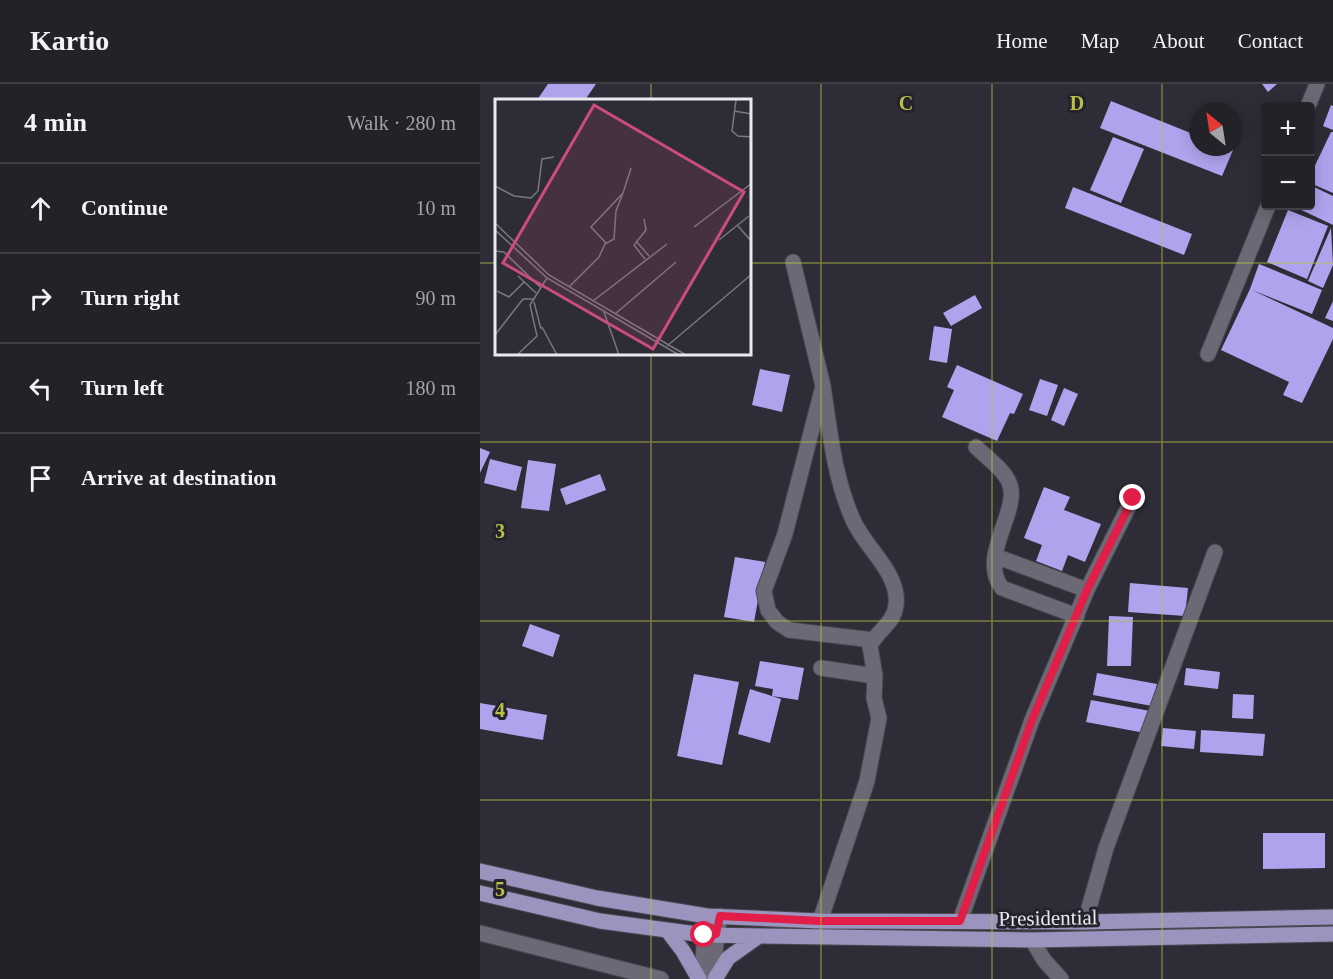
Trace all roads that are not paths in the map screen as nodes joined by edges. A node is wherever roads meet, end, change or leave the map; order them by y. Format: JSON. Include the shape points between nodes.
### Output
{"nodes":[{"id":1,"x":1317,"y":84,"type":"edge"},
{"id":2,"x":1310,"y":102,"type":"edge"},
{"id":3,"x":1266,"y":210,"type":"edge"},
{"id":4,"x":793,"y":262,"type":"dead end"},
{"id":5,"x":1208,"y":354,"type":"dead end"},
{"id":6,"x":823,"y":386,"type":"junction"},
{"id":7,"x":976,"y":447,"type":"dead end"},
{"id":8,"x":1133,"y":498,"type":"dead end"},
{"id":9,"x":1215,"y":552,"type":"dead end"},
{"id":10,"x":995,"y":556,"type":"junction"},
{"id":11,"x":1087,"y":590,"type":"junction"},
{"id":12,"x":1077,"y":616,"type":"junction"},
{"id":13,"x":873,"y":640,"type":"junction"},
{"id":14,"x":821,"y":668,"type":"dead end"},
{"id":15,"x":875,"y":676,"type":"junction"},
{"id":16,"x":480,"y":871,"type":"edge"},
{"id":17,"x":480,"y":893,"type":"edge"},
{"id":18,"x":713,"y":916,"type":"junction"},
{"id":19,"x":1333,"y":917,"type":"edge"},
{"id":20,"x":820,"y":921,"type":"junction"},
{"id":21,"x":960,"y":921,"type":"junction"},
{"id":22,"x":1084,"y":922,"type":"junction"},
{"id":23,"x":667,"y":930,"type":"junction"},
{"id":24,"x":480,"y":933,"type":"edge"},
{"id":25,"x":1333,"y":934,"type":"edge"},
{"id":26,"x":710,"y":935,"type":"junction"},
{"id":27,"x":759,"y":936,"type":"junction"},
{"id":28,"x":1032,"y":940,"type":"junction"},
{"id":29,"x":660,"y":979,"type":"edge"},
{"id":30,"x":700,"y":979,"type":"edge"},
{"id":31,"x":713,"y":979,"type":"edge"},
{"id":32,"x":1061,"y":979,"type":"edge"}],
"edges":[{"from":1,"to":2,"type":"street"},
{"from":3,"to":5,"type":"street"},
{"from":4,"to":6,"type":"street"},
{"from":6,"to":13,"type":"street","via":[[837,479],[854,523],[896,586],[897,605],[891,622]]},
{"from":6,"to":13,"type":"street","via":[[785,534],[764,591],[768,610],[789,630]]},
{"from":7,"to":10,"type":"street","via":[[1006,477],[1011,488]]},
{"from":8,"to":11,"type":"street"},
{"from":9,"to":22,"type":"street","via":[[1106,848]]},
{"from":10,"to":11,"type":"street"},
{"from":10,"to":12,"type":"street","via":[[994,572],[1002,588]]},
{"from":11,"to":12,"type":"street"},
{"from":12,"to":21,"type":"street","via":[[1032,720]]},
{"from":13,"to":15,"type":"street","via":[[870,646]]},
{"from":14,"to":15,"type":"street"},
{"from":15,"to":20,"type":"street","via":[[874,698],[879,718],[867,781]]},
{"from":16,"to":18,"type":"main road","via":[[597,898]]},
{"from":17,"to":23,"type":"main road","name":"Presidential","via":[[600,921]]},
{"from":18,"to":20,"type":"main road"},
{"from":18,"to":26,"type":"street"},
{"from":19,"to":22,"type":"main road"},
{"from":20,"to":21,"type":"main road"},
{"from":21,"to":22,"type":"main road"},
{"from":23,"to":26,"type":"main road","name":"Presidential"},
{"from":23,"to":30,"type":"main road"},
{"from":24,"to":29,"type":"street"},
{"from":25,"to":28,"type":"main road","name":"Presidential"},
{"from":26,"to":27,"type":"main road","name":"Presidential"},
{"from":26,"to":30,"type":"street"},
{"from":26,"to":31,"type":"street"},
{"from":27,"to":28,"type":"main road","name":"Presidential"},
{"from":27,"to":31,"type":"main road","via":[[728,958]]},
{"from":28,"to":32,"type":"street"}]}
